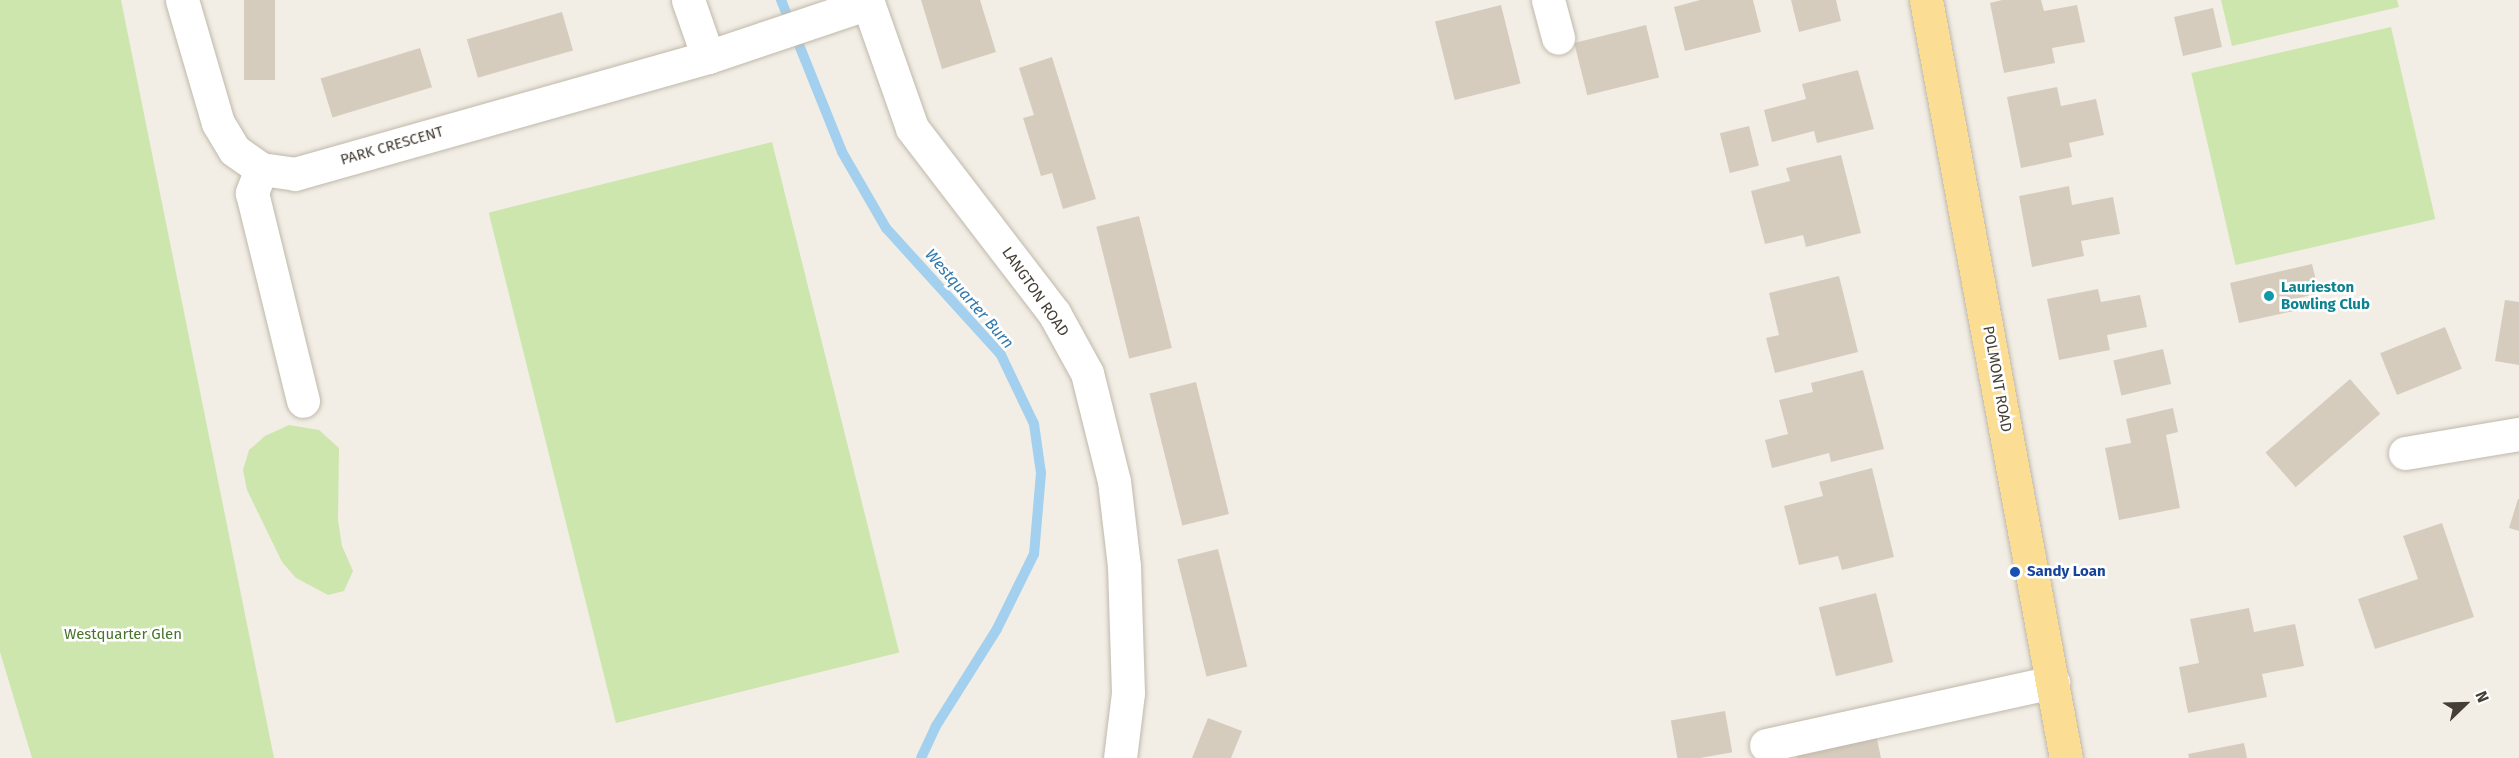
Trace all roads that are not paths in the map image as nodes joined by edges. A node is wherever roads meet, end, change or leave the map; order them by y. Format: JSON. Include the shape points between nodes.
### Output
{"nodes":[{"id":1,"x":182,"y":0,"type":"edge"},
{"id":2,"x":688,"y":0,"type":"edge"},
{"id":3,"x":1548,"y":0,"type":"edge"},
{"id":4,"x":1926,"y":0,"type":"edge"},
{"id":5,"x":867,"y":2,"type":"edge"},
{"id":6,"x":1558,"y":38,"type":"dead end"},
{"id":7,"x":708,"y":57,"type":"junction"},
{"id":8,"x":261,"y":169,"type":"junction"},
{"id":9,"x":303,"y":401,"type":"dead end"},
{"id":10,"x":2519,"y":434,"type":"edge"},
{"id":11,"x":2405,"y":453,"type":"dead end"},
{"id":12,"x":2053,"y":682,"type":"junction"},
{"id":13,"x":1766,"y":745,"type":"dead end"},
{"id":14,"x":1120,"y":758,"type":"edge"},
{"id":15,"x":2066,"y":758,"type":"edge"}],
"edges":[{"from":1,"to":8,"type":"street","name":"PARK CRESCENT","via":[[218,123],[234,150]]},
{"from":2,"to":7,"type":"street"},
{"from":3,"to":6,"type":"street"},
{"from":4,"to":12,"type":"main road","name":"POLMONT ROAD"},
{"from":5,"to":7,"type":"street","name":"PARK CRESCENT"},
{"from":5,"to":14,"type":"street","name":"LANGTON ROAD","via":[[912,128],[1054,313],[1087,373],[1114,481],[1124,566],[1128,693]]},
{"from":7,"to":8,"type":"street","name":"PARK CRESCENT","via":[[295,174]]},
{"from":8,"to":9,"type":"street","via":[[252,193]]},
{"from":10,"to":11,"type":"street"},
{"from":12,"to":13,"type":"street"},
{"from":12,"to":15,"type":"main road","name":"POLMONT ROAD"}]}
